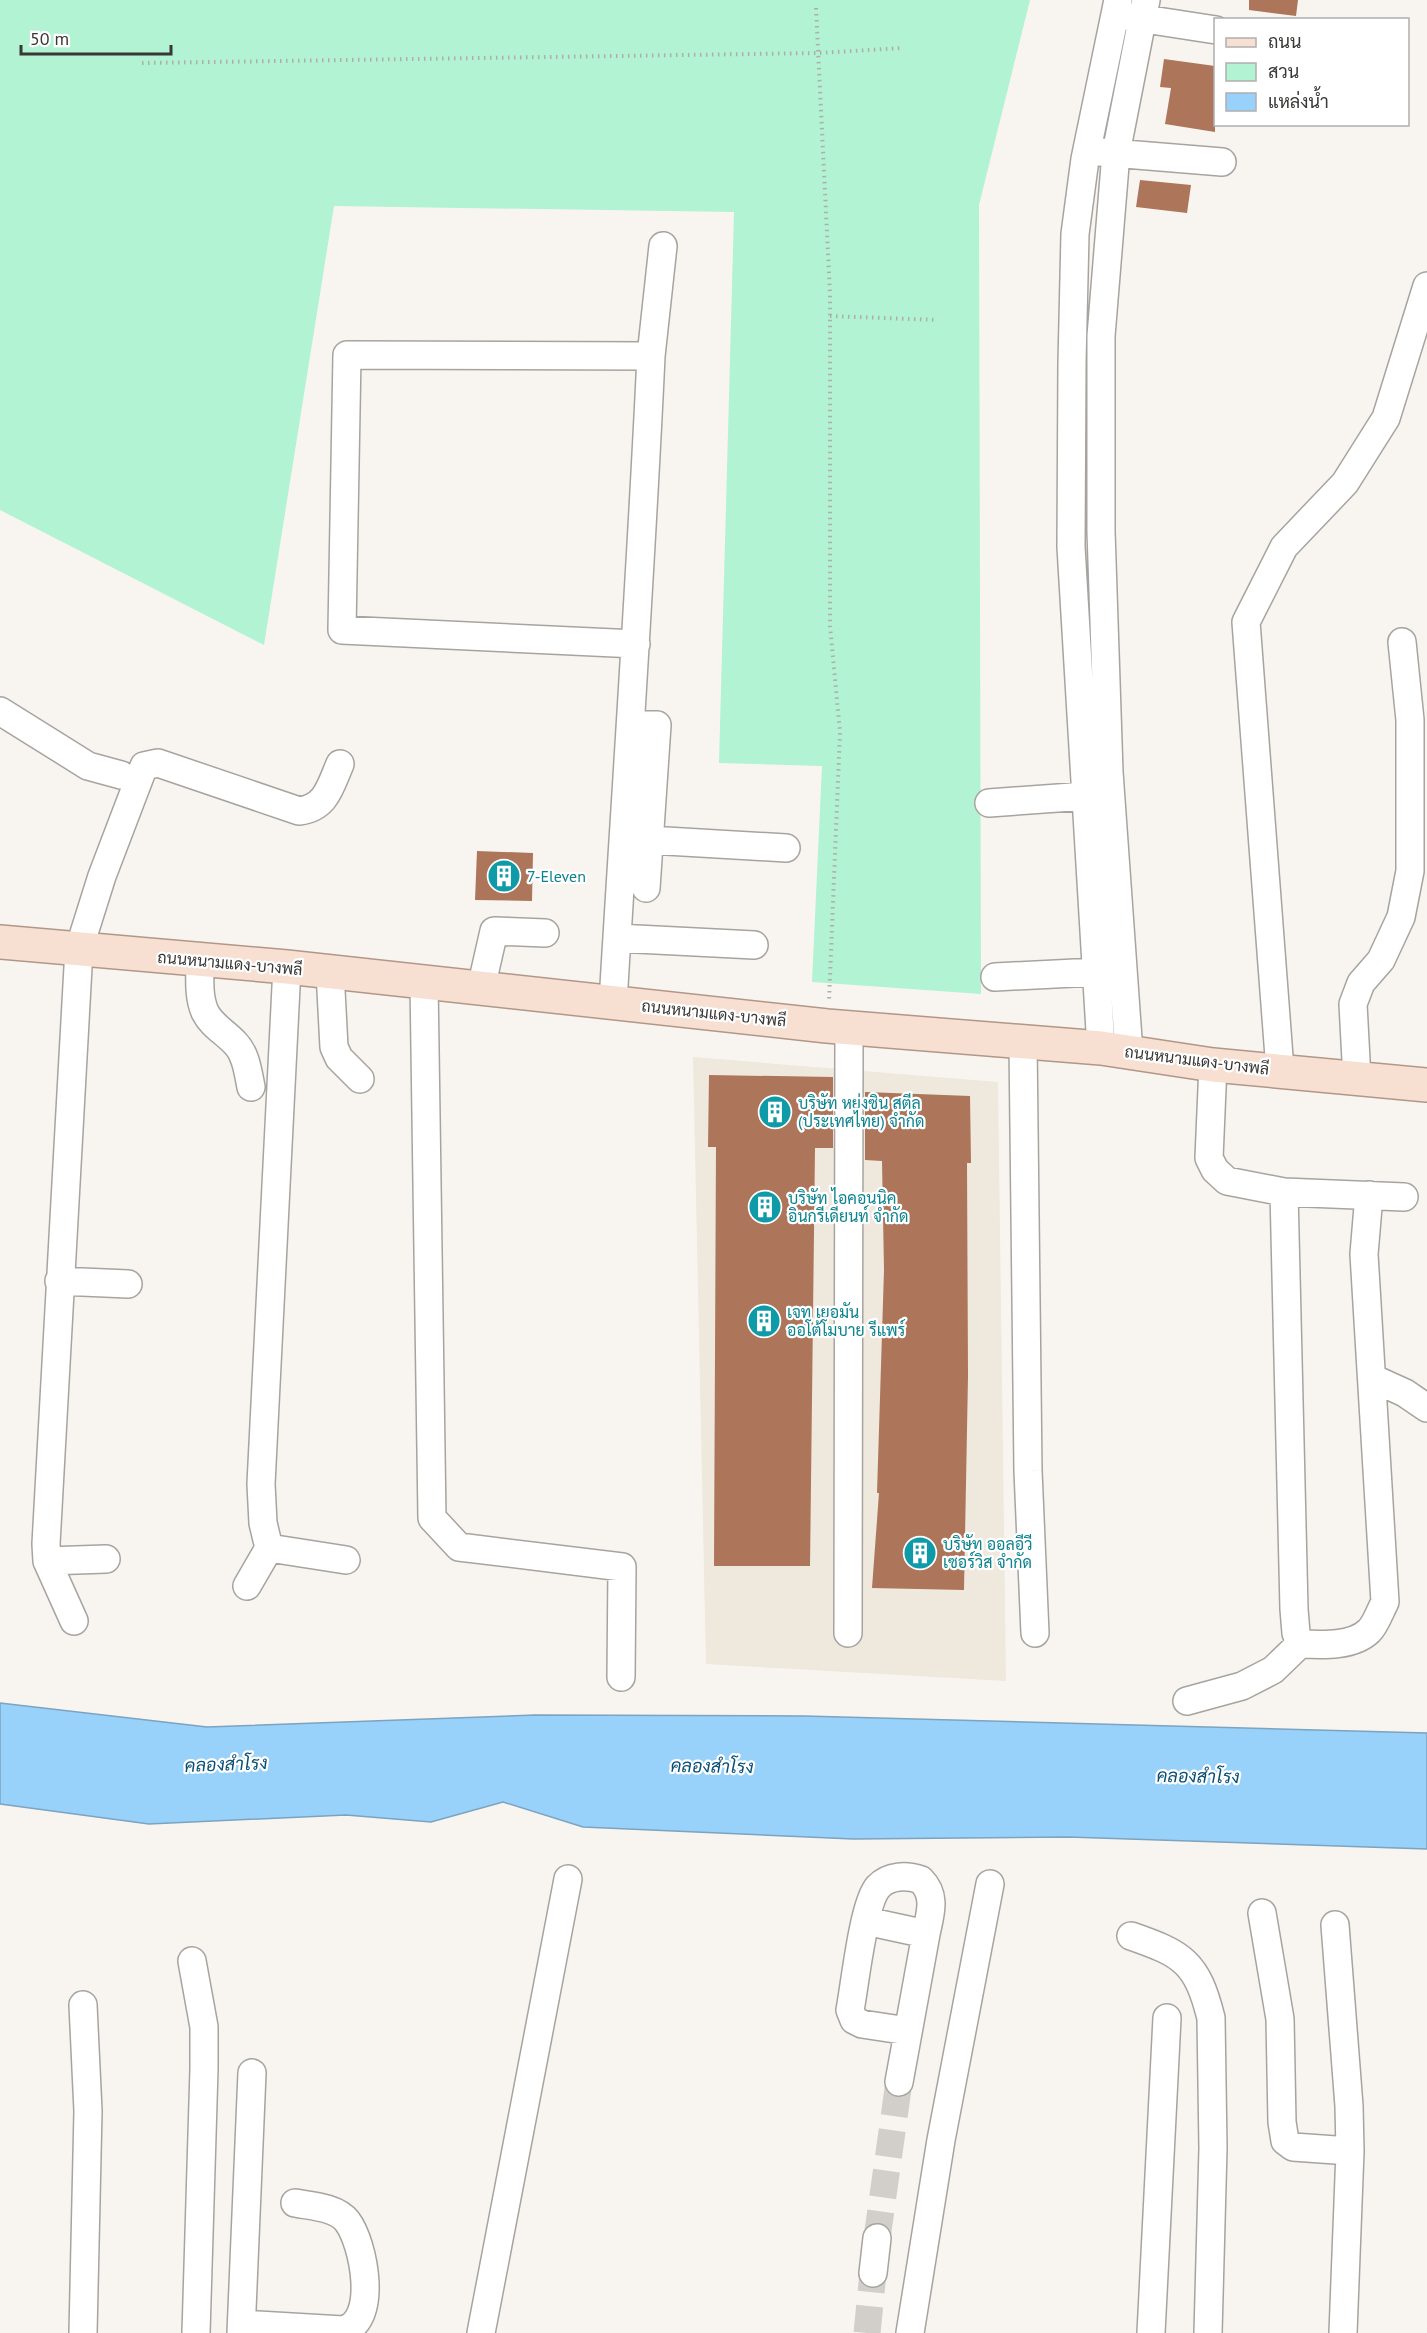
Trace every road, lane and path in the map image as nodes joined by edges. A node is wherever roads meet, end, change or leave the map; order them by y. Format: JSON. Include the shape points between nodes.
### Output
{"nodes":[{"id":1,"x":816,"y":8,"type":"dead end"},
{"id":2,"x":1117,"y":8,"type":"edge"},
{"id":3,"x":1144,"y":9,"type":"edge"},
{"id":4,"x":1214,"y":30,"type":"edge"},
{"id":5,"x":903,"y":48,"type":"dead end"},
{"id":6,"x":818,"y":53,"type":"junction"},
{"id":7,"x":142,"y":63,"type":"dead end"},
{"id":8,"x":1087,"y":151,"type":"junction"},
{"id":9,"x":1116,"y":153,"type":"junction"},
{"id":10,"x":1222,"y":162,"type":"dead end"},
{"id":11,"x":663,"y":246,"type":"dead end"},
{"id":12,"x":1427,"y":286,"type":"edge"},
{"id":13,"x":830,"y":316,"type":"junction"},
{"id":14,"x":938,"y":320,"type":"dead end"},
{"id":15,"x":651,"y":356,"type":"junction"},
{"id":16,"x":1402,"y":642,"type":"dead end"},
{"id":17,"x":636,"y":644,"type":"junction"},
{"id":18,"x":0,"y":711,"type":"edge"},
{"id":19,"x":631,"y":724,"type":"junction"},
{"id":20,"x":339,"y":764,"type":"dead end"},
{"id":21,"x":121,"y":775,"type":"dead end"},
{"id":22,"x":1086,"y":796,"type":"junction"},
{"id":23,"x":989,"y":803,"type":"dead end"},
{"id":24,"x":650,"y":840,"type":"junction"},
{"id":25,"x":786,"y":848,"type":"dead end"},
{"id":26,"x":646,"y":888,"type":"dead end"},
{"id":27,"x":545,"y":933,"type":"dead end"},
{"id":28,"x":617,"y":938,"type":"junction"},
{"id":29,"x":0,"y":942,"type":"edge"},
{"id":30,"x":754,"y":945,"type":"dead end"},
{"id":31,"x":79,"y":949,"type":"junction"},
{"id":32,"x":200,"y":960,"type":"junction"},
{"id":33,"x":287,"y":968,"type":"junction"},
{"id":34,"x":1123,"y":971,"type":"junction"},
{"id":35,"x":330,"y":972,"type":"junction"},
{"id":36,"x":1096,"y":972,"type":"junction"},
{"id":37,"x":995,"y":977,"type":"dead end"},
{"id":38,"x":424,"y":982,"type":"junction"},
{"id":39,"x":481,"y":988,"type":"junction"},
{"id":40,"x":613,"y":1002,"type":"junction"},
{"id":41,"x":838,"y":1027,"type":"junction"},
{"id":42,"x":1023,"y":1042,"type":"junction"},
{"id":43,"x":1115,"y":1050,"type":"junction"},
{"id":44,"x":1213,"y":1065,"type":"junction"},
{"id":45,"x":1280,"y":1070,"type":"junction"},
{"id":46,"x":360,"y":1079,"type":"dead end"},
{"id":47,"x":1357,"y":1079,"type":"junction"},
{"id":48,"x":1427,"y":1085,"type":"edge"},
{"id":49,"x":251,"y":1087,"type":"dead end"},
{"id":50,"x":1284,"y":1192,"type":"junction"},
{"id":51,"x":1369,"y":1195,"type":"junction"},
{"id":52,"x":1404,"y":1197,"type":"dead end"},
{"id":53,"x":58,"y":1281,"type":"junction"},
{"id":54,"x":128,"y":1284,"type":"dead end"},
{"id":55,"x":1372,"y":1378,"type":"junction"},
{"id":56,"x":1427,"y":1408,"type":"edge"},
{"id":57,"x":269,"y":1548,"type":"junction"},
{"id":58,"x":106,"y":1559,"type":"dead end"},
{"id":59,"x":346,"y":1560,"type":"dead end"},
{"id":60,"x":48,"y":1561,"type":"junction"},
{"id":61,"x":247,"y":1586,"type":"dead end"},
{"id":62,"x":74,"y":1621,"type":"dead end"},
{"id":63,"x":848,"y":1633,"type":"dead end"},
{"id":64,"x":1035,"y":1633,"type":"dead end"},
{"id":65,"x":1300,"y":1644,"type":"junction"},
{"id":66,"x":621,"y":1677,"type":"dead end"},
{"id":67,"x":1188,"y":1701,"type":"dead end"},
{"id":68,"x":568,"y":1879,"type":"dead end"},
{"id":69,"x":990,"y":1884,"type":"dead end"},
{"id":70,"x":1262,"y":1913,"type":"dead end"},
{"id":71,"x":866,"y":1921,"type":"junction"},
{"id":72,"x":1335,"y":1925,"type":"dead end"},
{"id":73,"x":926,"y":1934,"type":"junction"},
{"id":74,"x":1131,"y":1936,"type":"dead end"},
{"id":75,"x":192,"y":1961,"type":"dead end"},
{"id":76,"x":83,"y":2005,"type":"dead end"},
{"id":77,"x":1167,"y":2018,"type":"dead end"},
{"id":78,"x":908,"y":2031,"type":"junction"},
{"id":79,"x":252,"y":2073,"type":"dead end"},
{"id":80,"x":899,"y":2082,"type":"tunnel mouth"},
{"id":81,"x":1350,"y":2151,"type":"junction"},
{"id":82,"x":295,"y":2203,"type":"dead end"},
{"id":83,"x":877,"y":2238,"type":"tunnel mouth"},
{"id":84,"x":873,"y":2273,"type":"tunnel mouth"},
{"id":85,"x":242,"y":2328,"type":"edge"},
{"id":86,"x":83,"y":2333,"type":"edge"},
{"id":87,"x":196,"y":2333,"type":"edge"},
{"id":88,"x":481,"y":2333,"type":"edge"},
{"id":89,"x":910,"y":2333,"type":"edge"},
{"id":90,"x":1151,"y":2333,"type":"edge"},
{"id":91,"x":1208,"y":2333,"type":"edge"},
{"id":92,"x":1343,"y":2333,"type":"edge"}],
"edges":[{"from":1,"to":6,"type":"path"},
{"from":2,"to":3,"type":"street"},
{"from":2,"to":8,"type":"street"},
{"from":3,"to":4,"type":"street"},
{"from":3,"to":9,"type":"street"},
{"from":5,"to":6,"type":"path"},
{"from":6,"to":7,"type":"path"},
{"from":6,"to":13,"type":"path"},
{"from":8,"to":9,"type":"street"},
{"from":8,"to":22,"type":"street","via":[[1075,234],[1071,524]]},
{"from":9,"to":10,"type":"street"},
{"from":9,"to":34,"type":"street","via":[[1101,336],[1101,531],[1109,772]]},
{"from":11,"to":15,"type":"street"},
{"from":12,"to":45,"type":"street","via":[[1386,418],[1345,483],[1284,547],[1246,622]]},
{"from":13,"to":14,"type":"path"},
{"from":13,"to":41,"type":"path","via":[[830,626],[840,732]]},
{"from":15,"to":17,"type":"street"},
{"from":15,"to":17,"type":"street","via":[[347,355],[342,630]]},
{"from":16,"to":47,"type":"street","via":[[1410,720],[1410,871],[1401,917],[1381,960],[1361,983],[1353,1004]]},
{"from":17,"to":19,"type":"street"},
{"from":18,"to":21,"type":"street","via":[[88,766]]},
{"from":19,"to":24,"type":"street","via":[[657,725]]},
{"from":19,"to":28,"type":"street"},
{"from":20,"to":31,"type":"street","via":[[320,804],[299,811],[158,763],[144,766]]},
{"from":22,"to":23,"type":"street"},
{"from":22,"to":36,"type":"street"},
{"from":24,"to":25,"type":"street"},
{"from":24,"to":26,"type":"street"},
{"from":27,"to":39,"type":"street","via":[[494,932]]},
{"from":28,"to":30,"type":"street"},
{"from":28,"to":40,"type":"street"},
{"from":29,"to":31,"type":"main road","name":"ถนนหนามแดง-บางพลี"},
{"from":31,"to":32,"type":"main road","name":"ถนนหนามแดง-บางพลี"},
{"from":31,"to":53,"type":"street"},
{"from":32,"to":33,"type":"main road","name":"ถนนหนามแดง-บางพลี"},
{"from":32,"to":49,"type":"street","via":[[204,1010],[211,1022],[237,1044]]},
{"from":33,"to":35,"type":"main road","name":"ถนนหนามแดง-บางพลี"},
{"from":33,"to":57,"type":"street","via":[[261,1484]]},
{"from":34,"to":36,"type":"street"},
{"from":34,"to":43,"type":"street"},
{"from":35,"to":38,"type":"main road","name":"ถนนหนามแดง-บางพลี"},
{"from":35,"to":46,"type":"street","via":[[333,1047]]},
{"from":36,"to":37,"type":"street"},
{"from":36,"to":43,"type":"street"},
{"from":38,"to":39,"type":"main road","name":"ถนนหนามแดง-บางพลี"},
{"from":38,"to":66,"type":"street","via":[[432,1518],[459,1547],[622,1567]]},
{"from":39,"to":40,"type":"main road","name":"ถนนหนามแดง-บางพลี"},
{"from":40,"to":41,"type":"main road","name":"ถนนหนามแดง-บางพลี"},
{"from":41,"to":42,"type":"main road","name":"ถนนหนามแดง-บางพลี"},
{"from":41,"to":63,"type":"street"},
{"from":42,"to":43,"type":"main road","name":"ถนนหนามแดง-บางพลี"},
{"from":42,"to":64,"type":"street","via":[[1028,1471]]},
{"from":43,"to":44,"type":"main road","name":"ถนนหนามแดง-บางพลี"},
{"from":44,"to":45,"type":"main road","name":"ถนนหนามแดง-บางพลี"},
{"from":44,"to":50,"type":"street","via":[[1209,1158],[1215,1170],[1227,1181]]},
{"from":45,"to":47,"type":"main road","name":"ถนนหนามแดง-บางพลี"},
{"from":47,"to":48,"type":"main road","name":"ถนนหนามแดง-บางพลี"},
{"from":50,"to":51,"type":"street"},
{"from":50,"to":65,"type":"street","via":[[1294,1609]]},
{"from":51,"to":52,"type":"street"},
{"from":51,"to":55,"type":"street","via":[[1364,1254]]},
{"from":53,"to":54,"type":"street"},
{"from":53,"to":60,"type":"street","via":[[45,1544]]},
{"from":55,"to":56,"type":"street"},
{"from":55,"to":65,"type":"street","via":[[1385,1602],[1370,1630],[1356,1640]]},
{"from":57,"to":59,"type":"street"},
{"from":57,"to":61,"type":"street"},
{"from":58,"to":60,"type":"street"},
{"from":60,"to":62,"type":"street"},
{"from":65,"to":67,"type":"street","via":[[1273,1670],[1242,1686]]},
{"from":68,"to":88,"type":"street"},
{"from":69,"to":89,"type":"street","via":[[941,2140]]},
{"from":70,"to":81,"type":"street","via":[[1280,2019],[1285,2141],[1293,2147]]},
{"from":71,"to":73,"type":"street"},
{"from":71,"to":73,"type":"street","via":[[876,1888],[897,1877],[912,1877],[921,1880],[932,1897]]},
{"from":71,"to":78,"type":"street","via":[[850,2010],[854,2020],[862,2024]]},
{"from":72,"to":81,"type":"street"},
{"from":73,"to":78,"type":"street"},
{"from":74,"to":91,"type":"street","via":[[1183,1958],[1206,1998],[1211,2018],[1213,2148]]},
{"from":75,"to":87,"type":"street","via":[[204,2027]]},
{"from":76,"to":86,"type":"street","via":[[88,2134]]},
{"from":77,"to":90,"type":"street"},
{"from":78,"to":80,"type":"street"},
{"from":79,"to":85,"type":"street"},
{"from":81,"to":92,"type":"street"},
{"from":82,"to":85,"type":"street","via":[[337,2213],[347,2221],[365,2274],[366,2290],[358,2321],[343,2331]]},
{"from":83,"to":84,"type":"street"}]}
